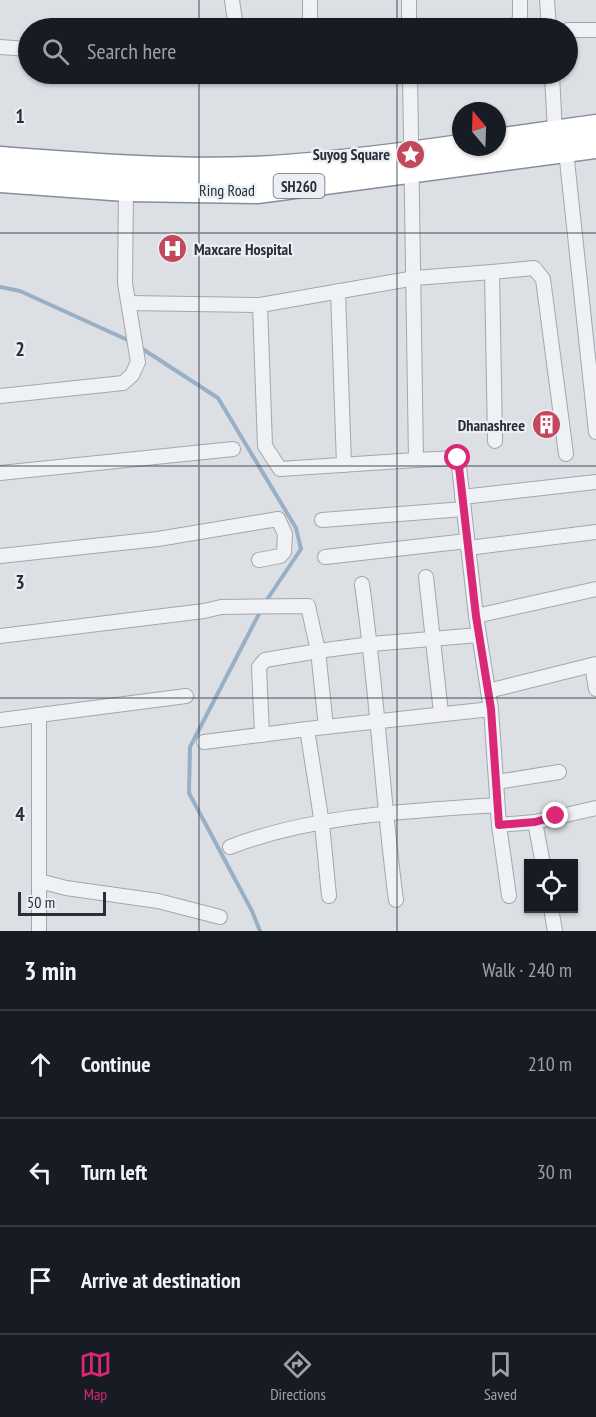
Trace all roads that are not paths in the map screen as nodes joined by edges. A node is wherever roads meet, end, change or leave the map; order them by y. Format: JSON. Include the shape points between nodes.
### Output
{"nodes":[{"id":1,"x":232,"y":0,"type":"edge"},
{"id":2,"x":310,"y":0,"type":"edge"},
{"id":3,"x":409,"y":0,"type":"edge"},
{"id":4,"x":520,"y":0,"type":"edge"},
{"id":5,"x":547,"y":0,"type":"edge"},
{"id":6,"x":235,"y":18,"type":"edge"},
{"id":7,"x":310,"y":18,"type":"edge"},
{"id":8,"x":409,"y":18,"type":"edge"},
{"id":9,"x":520,"y":18,"type":"edge"},
{"id":10,"x":548,"y":18,"type":"edge"},
{"id":11,"x":578,"y":30,"type":"edge"},
{"id":12,"x":596,"y":30,"type":"edge"},
{"id":13,"x":0,"y":47,"type":"edge"},
{"id":14,"x":18,"y":48,"type":"edge"},
{"id":15,"x":410,"y":84,"type":"edge"},
{"id":16,"x":553,"y":84,"type":"edge"},
{"id":17,"x":596,"y":126,"type":"edge"},
{"id":18,"x":506,"y":141,"type":"edge"},
{"id":19,"x":560,"y":142,"type":"junction"},
{"id":20,"x":596,"y":146,"type":"edge"},
{"id":21,"x":452,"y":150,"type":"edge"},
{"id":22,"x":0,"y":159,"type":"edge"},
{"id":23,"x":412,"y":163,"type":"junction"},
{"id":24,"x":0,"y":180,"type":"edge"},
{"id":25,"x":126,"y":189,"type":"junction"},
{"id":26,"x":492,"y":272,"type":"junction"},
{"id":27,"x":415,"y":278,"type":"junction"},
{"id":28,"x":338,"y":291,"type":"junction"},
{"id":29,"x":129,"y":303,"type":"junction"},
{"id":30,"x":260,"y":305,"type":"junction"},
{"id":31,"x":0,"y":396,"type":"edge"},
{"id":32,"x":596,"y":432,"type":"edge"},
{"id":33,"x":495,"y":441,"type":"dead end"},
{"id":34,"x":233,"y":449,"type":"dead end"},
{"id":35,"x":566,"y":454,"type":"dead end"},
{"id":36,"x":416,"y":460,"type":"junction"},
{"id":37,"x":344,"y":465,"type":"junction"},
{"id":38,"x":0,"y":473,"type":"edge"},
{"id":39,"x":596,"y":482,"type":"edge"},
{"id":40,"x":463,"y":503,"type":"junction"},
{"id":41,"x":322,"y":520,"type":"dead end"},
{"id":42,"x":596,"y":532,"type":"edge"},
{"id":43,"x":468,"y":544,"type":"junction"},
{"id":44,"x":0,"y":556,"type":"edge"},
{"id":45,"x":325,"y":557,"type":"dead end"},
{"id":46,"x":260,"y":560,"type":"dead end"},
{"id":47,"x":426,"y":577,"type":"dead end"},
{"id":48,"x":362,"y":584,"type":"dead end"},
{"id":49,"x":596,"y":590,"type":"edge"},
{"id":50,"x":476,"y":616,"type":"junction"},
{"id":51,"x":479,"y":635,"type":"junction"},
{"id":52,"x":0,"y":636,"type":"edge"},
{"id":53,"x":433,"y":639,"type":"junction"},
{"id":54,"x":371,"y":644,"type":"junction"},
{"id":55,"x":318,"y":651,"type":"junction"},
{"id":56,"x":594,"y":665,"type":"edge"},
{"id":57,"x":596,"y":689,"type":"edge"},
{"id":58,"x":488,"y":691,"type":"junction"},
{"id":59,"x":186,"y":696,"type":"dead end"},
{"id":60,"x":491,"y":709,"type":"junction"},
{"id":61,"x":441,"y":713,"type":"junction"},
{"id":62,"x":39,"y":715,"type":"junction"},
{"id":63,"x":0,"y":720,"type":"edge"},
{"id":64,"x":376,"y":722,"type":"junction"},
{"id":65,"x":326,"y":727,"type":"junction"},
{"id":66,"x":307,"y":729,"type":"junction"},
{"id":67,"x":262,"y":735,"type":"junction"},
{"id":68,"x":204,"y":742,"type":"dead end"},
{"id":69,"x":559,"y":772,"type":"dead end"},
{"id":70,"x":497,"y":782,"type":"junction"},
{"id":71,"x":497,"y":805,"type":"junction"},
{"id":72,"x":596,"y":808,"type":"edge"},
{"id":73,"x":385,"y":813,"type":"junction"},
{"id":74,"x":535,"y":822,"type":"junction"},
{"id":75,"x":322,"y":824,"type":"junction"},
{"id":76,"x":499,"y":825,"type":"junction"},
{"id":77,"x":230,"y":847,"type":"dead end"},
{"id":78,"x":542,"y":859,"type":"edge"},
{"id":79,"x":39,"y":880,"type":"junction"},
{"id":80,"x":509,"y":896,"type":"dead end"},
{"id":81,"x":329,"y":897,"type":"dead end"},
{"id":82,"x":396,"y":900,"type":"dead end"},
{"id":83,"x":552,"y":913,"type":"edge"},
{"id":84,"x":220,"y":917,"type":"dead end"},
{"id":85,"x":39,"y":931,"type":"edge"},
{"id":86,"x":555,"y":931,"type":"edge"}],
"edges":[{"from":1,"to":6,"type":"street"},
{"from":2,"to":7,"type":"street"},
{"from":3,"to":8,"type":"street"},
{"from":4,"to":9,"type":"street"},
{"from":5,"to":10,"type":"street"},
{"from":11,"to":12,"type":"street"},
{"from":13,"to":14,"type":"street"},
{"from":15,"to":23,"type":"street"},
{"from":16,"to":19,"type":"street"},
{"from":17,"to":19,"type":"highway","name":"Ring Road","number":"SH260"},
{"from":18,"to":19,"type":"highway","name":"Ring Road","number":"SH260"},
{"from":19,"to":20,"type":"highway","name":"Ring Road","number":"SH260"},
{"from":19,"to":23,"type":"highway","name":"Ring Road","number":"SH260"},
{"from":19,"to":32,"type":"street"},
{"from":21,"to":23,"type":"highway","name":"Ring Road","number":"SH260"},
{"from":22,"to":23,"type":"highway","name":"Ring Road","number":"SH260","via":[[132,168],[249,169]]},
{"from":23,"to":25,"type":"highway","name":"Ring Road","number":"SH260","via":[[257,190]]},
{"from":23,"to":27,"type":"street"},
{"from":24,"to":25,"type":"highway","name":"Ring Road","number":"SH260"},
{"from":25,"to":29,"type":"street","via":[[125,283]]},
{"from":26,"to":27,"type":"street"},
{"from":26,"to":33,"type":"street"},
{"from":26,"to":35,"type":"street","via":[[534,268],[543,279]]},
{"from":27,"to":28,"type":"street"},
{"from":27,"to":36,"type":"street"},
{"from":28,"to":30,"type":"street"},
{"from":28,"to":37,"type":"street"},
{"from":29,"to":30,"type":"street"},
{"from":29,"to":31,"type":"street","via":[[138,362],[123,383]]},
{"from":30,"to":37,"type":"street","via":[[265,446],[280,469]]},
{"from":34,"to":38,"type":"street"},
{"from":36,"to":37,"type":"street"},
{"from":36,"to":40,"type":"street","via":[[458,458]]},
{"from":39,"to":40,"type":"street"},
{"from":40,"to":41,"type":"street"},
{"from":40,"to":43,"type":"street"},
{"from":42,"to":43,"type":"street"},
{"from":43,"to":45,"type":"street"},
{"from":43,"to":50,"type":"street"},
{"from":44,"to":46,"type":"street","via":[[158,538],[278,519],[285,534],[285,552]]},
{"from":47,"to":53,"type":"street"},
{"from":48,"to":54,"type":"street"},
{"from":49,"to":50,"type":"street"},
{"from":50,"to":51,"type":"street"},
{"from":51,"to":53,"type":"street"},
{"from":51,"to":58,"type":"street"},
{"from":52,"to":55,"type":"street","via":[[221,607],[308,606]]},
{"from":53,"to":54,"type":"street"},
{"from":53,"to":61,"type":"street"},
{"from":54,"to":55,"type":"street"},
{"from":54,"to":64,"type":"street"},
{"from":55,"to":65,"type":"street"},
{"from":55,"to":67,"type":"street","via":[[265,660],[259,667]]},
{"from":56,"to":57,"type":"street"},
{"from":56,"to":58,"type":"street"},
{"from":58,"to":60,"type":"street"},
{"from":59,"to":62,"type":"street"},
{"from":60,"to":61,"type":"street"},
{"from":60,"to":70,"type":"street"},
{"from":61,"to":64,"type":"street"},
{"from":62,"to":63,"type":"street"},
{"from":62,"to":79,"type":"street"},
{"from":64,"to":65,"type":"street"},
{"from":64,"to":73,"type":"street"},
{"from":65,"to":66,"type":"street"},
{"from":66,"to":67,"type":"street"},
{"from":66,"to":75,"type":"street"},
{"from":67,"to":68,"type":"street"},
{"from":69,"to":70,"type":"street"},
{"from":70,"to":71,"type":"street"},
{"from":71,"to":73,"type":"street"},
{"from":71,"to":76,"type":"street"},
{"from":72,"to":74,"type":"street"},
{"from":73,"to":75,"type":"street"},
{"from":73,"to":82,"type":"street"},
{"from":74,"to":76,"type":"street"},
{"from":74,"to":78,"type":"street"},
{"from":75,"to":77,"type":"street","via":[[257,837]]},
{"from":75,"to":81,"type":"street"},
{"from":76,"to":80,"type":"street"},
{"from":79,"to":84,"type":"street","via":[[66,888],[158,901]]},
{"from":79,"to":85,"type":"street"},
{"from":83,"to":86,"type":"street"}]}
